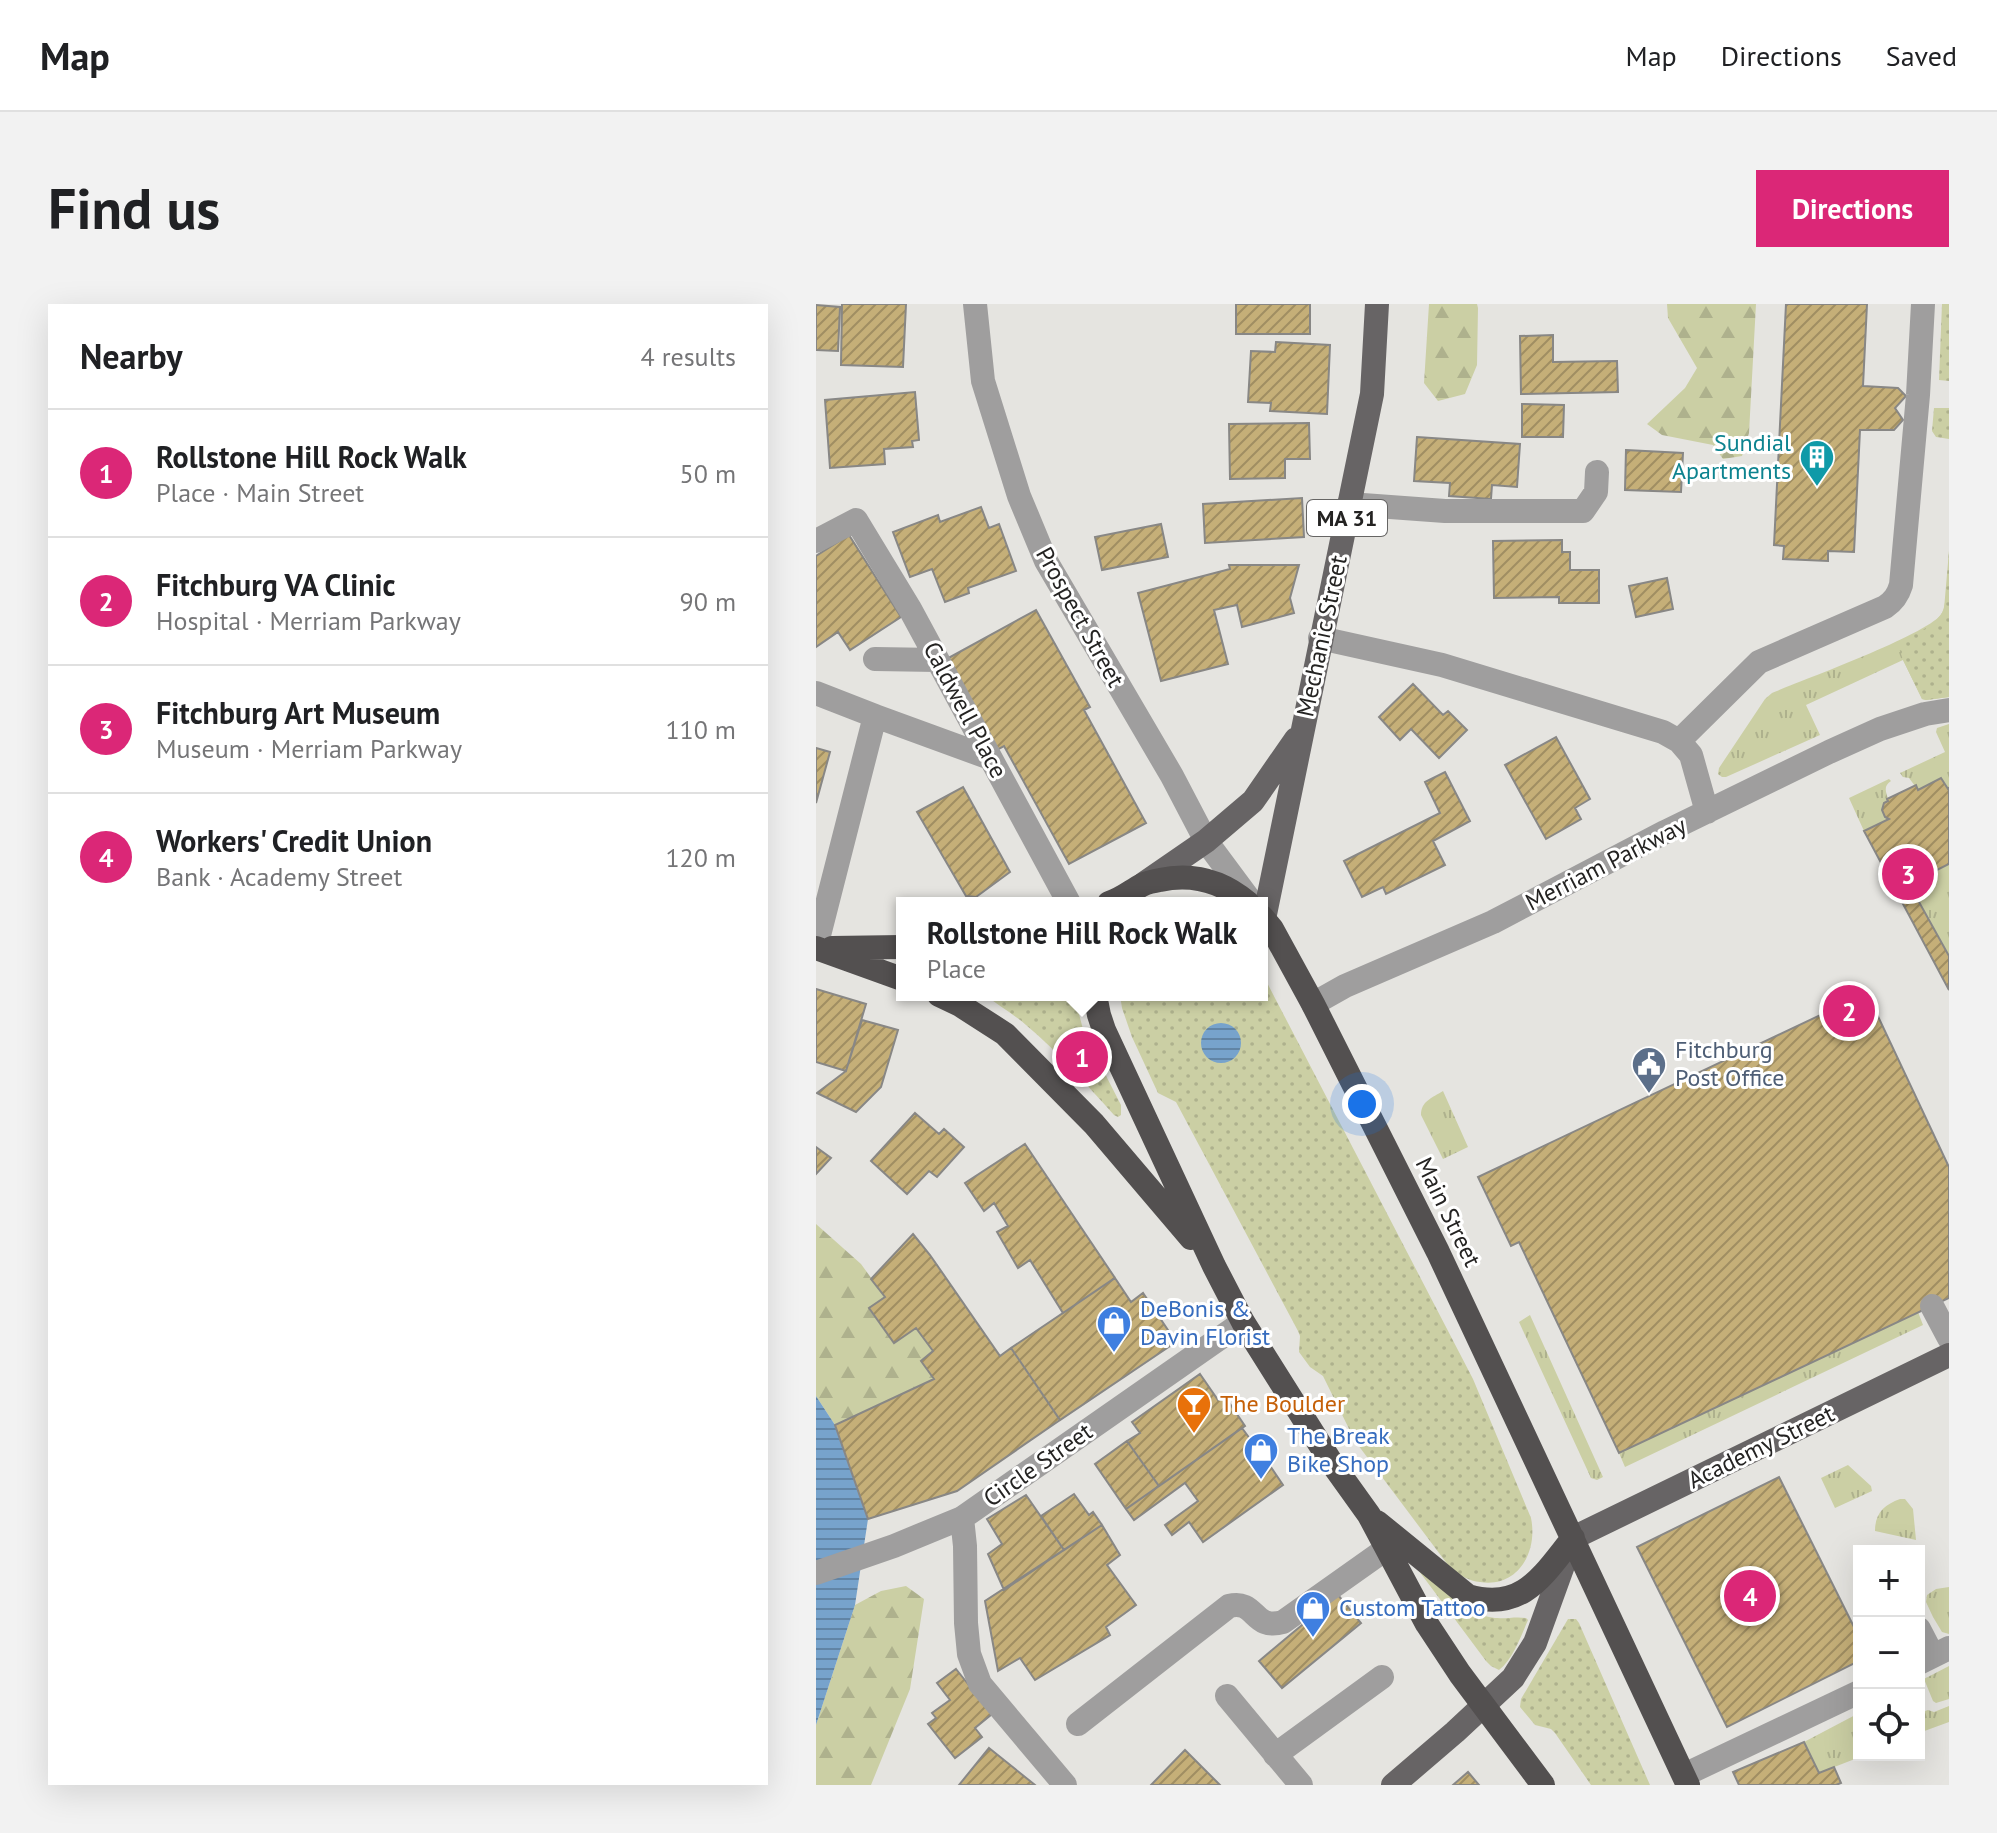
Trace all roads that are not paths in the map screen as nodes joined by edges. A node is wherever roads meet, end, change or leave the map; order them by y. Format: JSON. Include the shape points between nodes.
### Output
{"nodes":[{"id":1,"x":975,"y":304,"type":"edge"},
{"id":2,"x":1377,"y":304,"type":"edge"},
{"id":3,"x":1923,"y":304,"type":"edge"},
{"id":4,"x":1597,"y":472,"type":"dead end"},
{"id":5,"x":1349,"y":504,"type":"junction"},
{"id":6,"x":816,"y":541,"type":"edge"},
{"id":7,"x":1320,"y":638,"type":"junction"},
{"id":8,"x":875,"y":659,"type":"dead end"},
{"id":9,"x":937,"y":660,"type":"junction"},
{"id":10,"x":816,"y":693,"type":"edge"},
{"id":11,"x":1949,"y":710,"type":"edge"},
{"id":12,"x":875,"y":716,"type":"junction"},
{"id":13,"x":1302,"y":730,"type":"junction"},
{"id":14,"x":1679,"y":741,"type":"junction"},
{"id":15,"x":990,"y":758,"type":"junction"},
{"id":16,"x":1707,"y":812,"type":"junction"},
{"id":17,"x":1206,"y":841,"type":"junction"},
{"id":18,"x":1145,"y":883,"type":"junction"},
{"id":19,"x":1066,"y":897,"type":"edge"},
{"id":20,"x":1123,"y":897,"type":"edge"},
{"id":21,"x":1239,"y":897,"type":"edge"},
{"id":22,"x":1248,"y":897,"type":"edge"},
{"id":23,"x":1261,"y":897,"type":"edge"},
{"id":24,"x":1268,"y":924,"type":"edge"},
{"id":25,"x":816,"y":947,"type":"edge"},
{"id":26,"x":896,"y":947,"type":"edge"},
{"id":27,"x":896,"y":977,"type":"edge"},
{"id":28,"x":952,"y":1001,"type":"edge"},
{"id":29,"x":1096,"y":1001,"type":"edge"},
{"id":30,"x":1313,"y":1004,"type":"junction"},
{"id":31,"x":1214,"y":1266,"type":"junction"},
{"id":32,"x":1932,"y":1306,"type":"dead end"},
{"id":33,"x":1243,"y":1322,"type":"junction"},
{"id":34,"x":1949,"y":1338,"type":"edge"},
{"id":35,"x":1949,"y":1355,"type":"edge"},
{"id":36,"x":1369,"y":1515,"type":"junction"},
{"id":37,"x":962,"y":1518,"type":"junction"},
{"id":38,"x":1573,"y":1538,"type":"junction"},
{"id":39,"x":1386,"y":1549,"type":"junction"},
{"id":40,"x":816,"y":1573,"type":"edge"},
{"id":41,"x":1382,"y":1677,"type":"dead end"},
{"id":42,"x":1853,"y":1695,"type":"edge"},
{"id":43,"x":1227,"y":1696,"type":"dead end"},
{"id":44,"x":1483,"y":1706,"type":"junction"},
{"id":45,"x":1078,"y":1724,"type":"dead end"},
{"id":46,"x":1275,"y":1755,"type":"junction"},
{"id":47,"x":1686,"y":1780,"type":"edge"},
{"id":48,"x":1065,"y":1785,"type":"edge"},
{"id":49,"x":1301,"y":1785,"type":"edge"},
{"id":50,"x":1393,"y":1785,"type":"edge"},
{"id":51,"x":1543,"y":1785,"type":"edge"}],
"edges":[{"from":1,"to":17,"type":"street","name":"Prospect Street","via":[[983,381],[1019,496],[1046,561]]},
{"from":2,"to":5,"type":"main road","name":"Mechanic Street","number":"MA 31","via":[[1372,394]]},
{"from":3,"to":14,"type":"street","via":[[1898,594],[1885,607],[1759,662]]},
{"from":4,"to":5,"type":"street","via":[[1596,492],[1583,511],[1445,511]]},
{"from":5,"to":7,"type":"main road","name":"Mechanic Street","number":"MA 31"},
{"from":6,"to":9,"type":"street","name":"Caldwell Place","via":[[856,520]]},
{"from":7,"to":13,"type":"main road","name":"Mechanic Street","number":"MA 31"},
{"from":7,"to":14,"type":"street","via":[[1442,665]]},
{"from":8,"to":9,"type":"street"},
{"from":9,"to":15,"type":"street","name":"Caldwell Place"},
{"from":10,"to":12,"type":"street"},
{"from":11,"to":16,"type":"street","via":[[1880,729]]},
{"from":12,"to":15,"type":"street"},
{"from":12,"to":25,"type":"street"},
{"from":13,"to":17,"type":"main road","name":"Mechanic Street","number":"MA 31","via":[[1253,801]]},
{"from":13,"to":23,"type":"main road","name":"Mechanic Street"},
{"from":14,"to":16,"type":"street","name":"Merriam Parkway","via":[[1691,755]]},
{"from":15,"to":19,"type":"street","name":"Caldwell Place"},
{"from":16,"to":30,"type":"street","name":"Merriam Parkway","via":[[1493,922]]},
{"from":17,"to":18,"type":"main road","name":"Main Street","number":"MA 31"},
{"from":17,"to":22,"type":"street","name":"Prospect Street"},
{"from":18,"to":20,"type":"highway","name":"Main Street"},
{"from":18,"to":21,"type":"highway","name":"Main Street","via":[[1193,877]]},
{"from":24,"to":30,"type":"highway","name":"Main Street"},
{"from":25,"to":26,"type":"highway"},
{"from":25,"to":27,"type":"highway"},
{"from":28,"to":31,"type":"highway","via":[[1005,1034],[1036,1064]]},
{"from":29,"to":31,"type":"highway","via":[[1104,1030]]},
{"from":30,"to":38,"type":"highway","name":"Main Street"},
{"from":31,"to":33,"type":"highway"},
{"from":32,"to":34,"type":"street"},
{"from":33,"to":36,"type":"highway"},
{"from":33,"to":37,"type":"street","name":"Circle Street"},
{"from":35,"to":38,"type":"main road","name":"Academy Street"},
{"from":36,"to":38,"type":"highway","via":[[1468,1596],[1482,1600],[1524,1592]]},
{"from":36,"to":39,"type":"highway"},
{"from":37,"to":40,"type":"street","name":"Circle Street"},
{"from":37,"to":48,"type":"street","via":[[969,1654],[980,1684]]},
{"from":38,"to":44,"type":"main road","via":[[1535,1643],[1513,1678]]},
{"from":38,"to":47,"type":"highway","name":"Main Street"},
{"from":39,"to":44,"type":"highway","via":[[1427,1624]]},
{"from":39,"to":45,"type":"street","via":[[1283,1622],[1263,1622],[1246,1606],[1229,1606]]},
{"from":41,"to":46,"type":"street"},
{"from":42,"to":47,"type":"street"},
{"from":43,"to":46,"type":"street"},
{"from":44,"to":50,"type":"main road"},
{"from":44,"to":51,"type":"highway"},
{"from":46,"to":49,"type":"street"}]}
